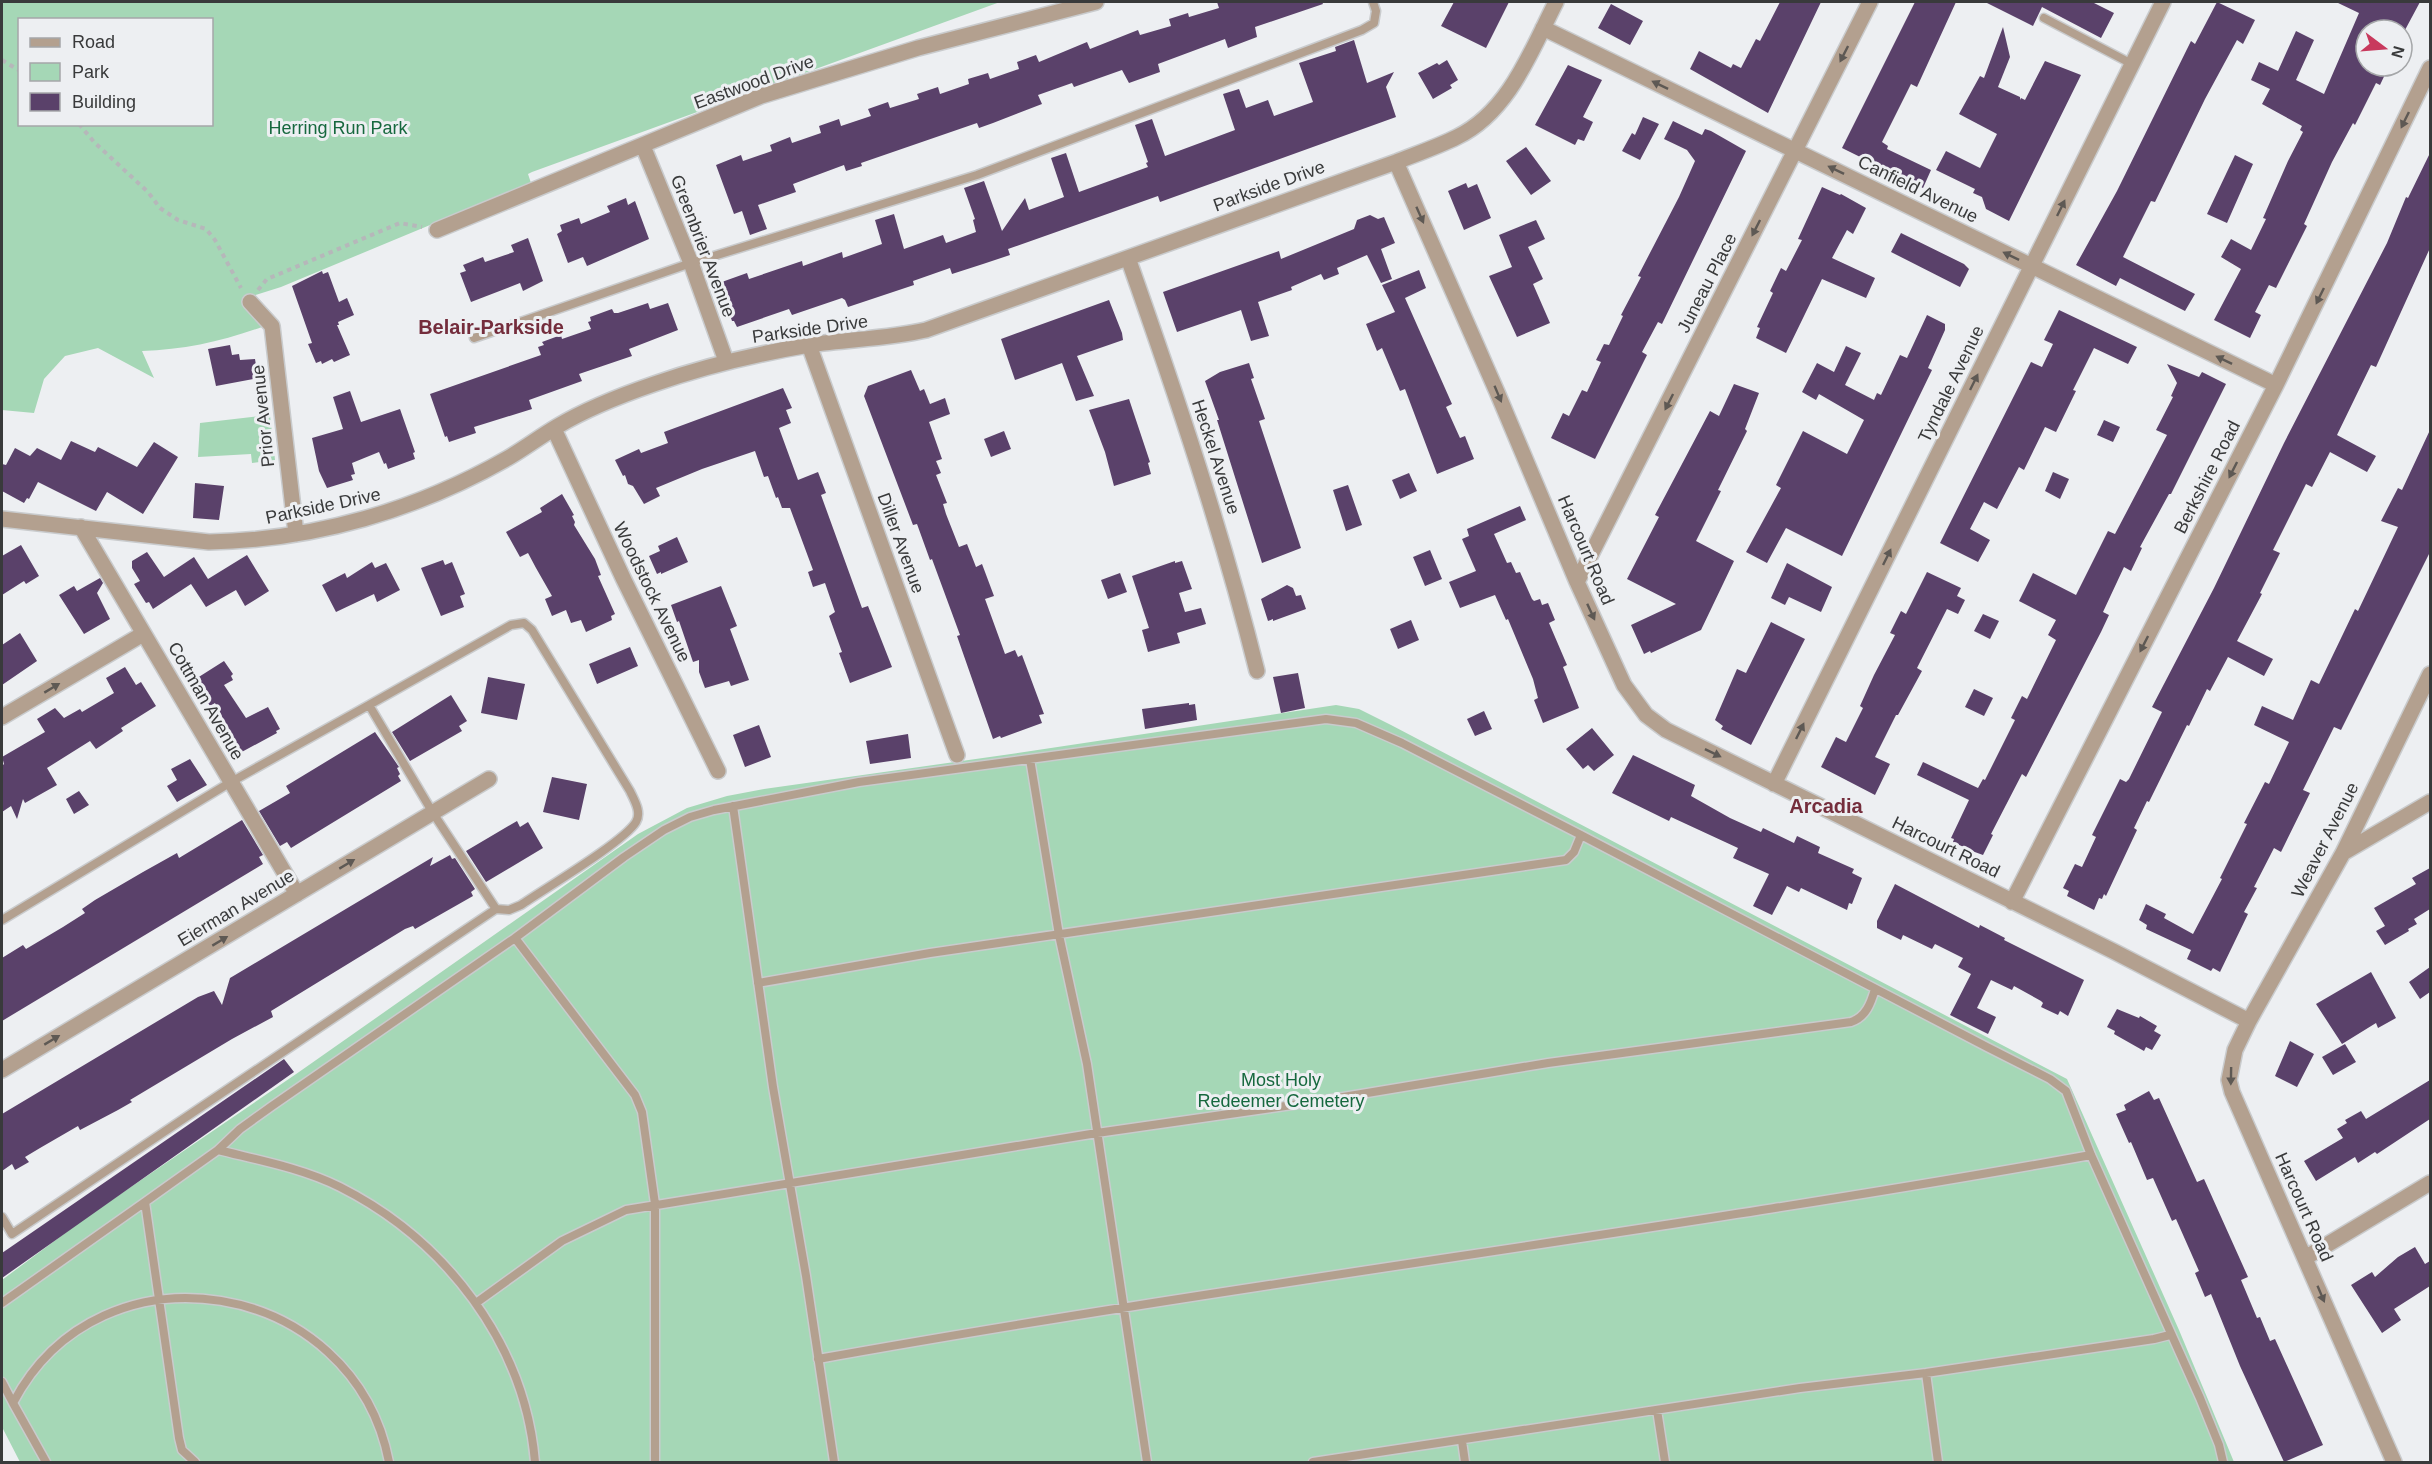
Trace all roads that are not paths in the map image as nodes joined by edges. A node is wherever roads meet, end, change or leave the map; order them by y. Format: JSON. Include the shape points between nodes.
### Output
{"nodes":[{"id":1,"x":1096,"y":2,"type":"edge"},
{"id":2,"x":1373,"y":2,"type":"edge"},
{"id":3,"x":1556,"y":2,"type":"edge"},
{"id":4,"x":1870,"y":2,"type":"edge"},
{"id":5,"x":2163,"y":2,"type":"edge"},
{"id":6,"x":2044,"y":18,"type":"dead end"},
{"id":7,"x":1543,"y":28,"type":"junction"},
{"id":8,"x":2132,"y":64,"type":"junction"},
{"id":9,"x":2430,"y":68,"type":"edge"},
{"id":10,"x":643,"y":146,"type":"junction"},
{"id":11,"x":1795,"y":151,"type":"junction"},
{"id":12,"x":1396,"y":162,"type":"junction"},
{"id":13,"x":437,"y":230,"type":"road end"},
{"id":14,"x":1128,"y":258,"type":"junction"},
{"id":15,"x":691,"y":263,"type":"junction"},
{"id":16,"x":2032,"y":266,"type":"junction"},
{"id":17,"x":249,"y":302,"type":"road end"},
{"id":18,"x":474,"y":338,"type":"dead end"},
{"id":19,"x":809,"y":345,"type":"junction"},
{"id":20,"x":726,"y":361,"type":"junction"},
{"id":21,"x":2277,"y":385,"type":"junction"},
{"id":22,"x":554,"y":429,"type":"junction"},
{"id":23,"x":2,"y":519,"type":"edge"},
{"id":24,"x":81,"y":527,"type":"junction"},
{"id":25,"x":296,"y":534,"type":"junction"},
{"id":26,"x":1577,"y":582,"type":"junction"},
{"id":27,"x":144,"y":633,"type":"junction"},
{"id":28,"x":1257,"y":671,"type":"dead end"},
{"id":29,"x":2430,"y":674,"type":"edge"},
{"id":30,"x":369,"y":705,"type":"junction"},
{"id":31,"x":2,"y":717,"type":"edge"},
{"id":32,"x":957,"y":755,"type":"dead end"},
{"id":33,"x":1030,"y":759,"type":"junction"},
{"id":34,"x":718,"y":771,"type":"dead end"},
{"id":35,"x":489,"y":779,"type":"dead end"},
{"id":36,"x":231,"y":782,"type":"junction"},
{"id":37,"x":1774,"y":784,"type":"junction"},
{"id":38,"x":2430,"y":802,"type":"edge"},
{"id":39,"x":733,"y":807,"type":"junction"},
{"id":40,"x":433,"y":813,"type":"junction"},
{"id":41,"x":1581,"y":834,"type":"junction"},
{"id":42,"x":2343,"y":853,"type":"junction"},
{"id":43,"x":297,"y":894,"type":"junction"},
{"id":44,"x":2012,"y":902,"type":"junction"},
{"id":45,"x":496,"y":909,"type":"junction"},
{"id":46,"x":2,"y":920,"type":"edge"},
{"id":47,"x":1059,"y":935,"type":"junction"},
{"id":48,"x":515,"y":938,"type":"junction"},
{"id":49,"x":758,"y":983,"type":"junction"},
{"id":50,"x":1875,"y":989,"type":"junction"},
{"id":51,"x":2249,"y":1021,"type":"junction"},
{"id":52,"x":2,"y":1070,"type":"edge"},
{"id":53,"x":1097,"y":1133,"type":"junction"},
{"id":54,"x":218,"y":1150,"type":"junction"},
{"id":55,"x":2091,"y":1155,"type":"junction"},
{"id":56,"x":2430,"y":1183,"type":"edge"},
{"id":57,"x":789,"y":1185,"type":"junction"},
{"id":58,"x":145,"y":1202,"type":"junction"},
{"id":59,"x":655,"y":1204,"type":"junction"},
{"id":60,"x":2,"y":1217,"type":"edge"},
{"id":61,"x":2305,"y":1258,"type":"junction"},
{"id":62,"x":159,"y":1299,"type":"junction"},
{"id":63,"x":476,"y":1303,"type":"junction"},
{"id":64,"x":2,"y":1304,"type":"edge"},
{"id":65,"x":1123,"y":1306,"type":"junction"},
{"id":66,"x":2170,"y":1335,"type":"junction"},
{"id":67,"x":818,"y":1359,"type":"junction"},
{"id":68,"x":1926,"y":1373,"type":"junction"},
{"id":69,"x":2,"y":1382,"type":"edge"},
{"id":70,"x":13,"y":1402,"type":"junction"},
{"id":71,"x":1657,"y":1410,"type":"junction"},
{"id":72,"x":1462,"y":1441,"type":"junction"},
{"id":73,"x":46,"y":1462,"type":"edge"},
{"id":74,"x":195,"y":1462,"type":"edge"},
{"id":75,"x":389,"y":1462,"type":"edge"},
{"id":76,"x":535,"y":1462,"type":"edge"},
{"id":77,"x":656,"y":1462,"type":"edge"},
{"id":78,"x":834,"y":1462,"type":"edge"},
{"id":79,"x":1147,"y":1462,"type":"edge"},
{"id":80,"x":1313,"y":1462,"type":"edge"},
{"id":81,"x":1465,"y":1462,"type":"edge"},
{"id":82,"x":1665,"y":1462,"type":"edge"},
{"id":83,"x":1938,"y":1462,"type":"edge"},
{"id":84,"x":2223,"y":1462,"type":"edge"},
{"id":85,"x":2394,"y":1462,"type":"edge"}],
"edges":[{"from":1,"to":10,"type":"street","name":"Eastwood Drive","via":[[918,48],[761,96]]},
{"from":2,"to":15,"type":"lane","via":[[1377,11],[1374,22],[1321,46],[977,175]]},
{"from":3,"to":7,"type":"street","name":"Parkside Drive"},
{"from":4,"to":11,"type":"street","name":"Juneau Place","one_way":true},
{"from":5,"to":8,"type":"street","name":"Tyndale Avenue"},
{"from":6,"to":8,"type":"lane"},
{"from":11,"to":7,"type":"street","name":"Canfield Avenue","one_way":true},
{"from":7,"to":12,"type":"street","name":"Parkside Drive","via":[[1515,82],[1482,121],[1458,137]]},
{"from":16,"to":8,"type":"street","name":"Tyndale Avenue","one_way":true},
{"from":9,"to":21,"type":"street","name":"Berkshire Road","one_way":true},
{"from":10,"to":13,"type":"street","name":"Eastwood Drive"},
{"from":10,"to":15,"type":"street","name":"Greenbrier Avenue"},
{"from":16,"to":11,"type":"street","name":"Canfield Avenue","one_way":true},
{"from":11,"to":26,"type":"street","name":"Juneau Place","one_way":true},
{"from":12,"to":14,"type":"street","name":"Parkside Drive"},
{"from":12,"to":26,"type":"street","name":"Harcourt Road","one_way":true},
{"from":14,"to":19,"type":"street","name":"Parkside Drive","via":[[926,330],[897,337]]},
{"from":14,"to":28,"type":"street","name":"Heckel Avenue","via":[[1190,437],[1233,576]]},
{"from":15,"to":18,"type":"lane"},
{"from":15,"to":20,"type":"street","name":"Greenbrier Avenue"},
{"from":21,"to":16,"type":"street","name":"Canfield Avenue","one_way":true},
{"from":37,"to":16,"type":"street","name":"Tyndale Avenue","one_way":true},
{"from":17,"to":25,"type":"street","name":"Prior Avenue","via":[[272,326]]},
{"from":19,"to":20,"type":"street","name":"Parkside Drive"},
{"from":19,"to":32,"type":"street","name":"Diller Avenue"},
{"from":20,"to":22,"type":"street","name":"Parkside Drive","via":[[623,396]]},
{"from":21,"to":44,"type":"street","name":"Berkshire Road","one_way":true},
{"from":22,"to":25,"type":"street","name":"Parkside Drive","via":[[510,457],[422,500],[354,522]]},
{"from":22,"to":34,"type":"street","name":"Woodstock Avenue"},
{"from":23,"to":24,"type":"street","name":"Parkside Drive"},
{"from":24,"to":25,"type":"street","name":"Parkside Drive","via":[[209,542]]},
{"from":24,"to":27,"type":"street","name":"Cottman Avenue"},
{"from":26,"to":37,"type":"street","name":"Harcourt Road","one_way":true,"via":[[1624,685],[1646,715],[1666,730]]},
{"from":31,"to":27,"type":"street","one_way":true},
{"from":27,"to":36,"type":"street","name":"Cottman Avenue"},
{"from":29,"to":42,"type":"street","name":"Weaver Avenue"},
{"from":30,"to":36,"type":"lane"},
{"from":30,"to":40,"type":"lane"},
{"from":30,"to":45,"type":"lane","via":[[511,625],[524,623],[532,630],[630,791],[638,813],[636,822],[608,846],[521,905],[509,910]]},
{"from":33,"to":39,"type":"lane","via":[[859,782]]},
{"from":33,"to":41,"type":"lane","via":[[1340,720],[1402,743]]},
{"from":33,"to":47,"type":"lane"},
{"from":35,"to":40,"type":"street","name":"Eierman Avenue"},
{"from":36,"to":43,"type":"street","name":"Cottman Avenue"},
{"from":36,"to":46,"type":"lane"},
{"from":37,"to":44,"type":"street","name":"Harcourt Road"},
{"from":38,"to":42,"type":"street"},
{"from":39,"to":48,"type":"lane","via":[[690,817],[664,830]]},
{"from":39,"to":49,"type":"lane"},
{"from":43,"to":40,"type":"street","name":"Eierman Avenue","one_way":true},
{"from":40,"to":45,"type":"lane"},
{"from":41,"to":47,"type":"lane","via":[[1566,860]]},
{"from":41,"to":50,"type":"lane"},
{"from":42,"to":51,"type":"street","name":"Weaver Avenue"},
{"from":52,"to":43,"type":"street","name":"Eierman Avenue","one_way":true},
{"from":44,"to":51,"type":"street","name":"Harcourt Road"},
{"from":45,"to":60,"type":"lane","via":[[12,1234]]},
{"from":47,"to":49,"type":"lane"},
{"from":47,"to":53,"type":"lane","via":[[1087,1064]]},
{"from":48,"to":54,"type":"lane","via":[[264,1111]]},
{"from":48,"to":59,"type":"lane","via":[[635,1095],[642,1112]]},
{"from":49,"to":57,"type":"lane"},
{"from":50,"to":53,"type":"lane","via":[[1871,1004],[1860,1019],[1851,1022],[1548,1063]]},
{"from":50,"to":55,"type":"lane","via":[[2050,1079],[2066,1091]]},
{"from":51,"to":61,"type":"street","name":"Harcourt Road","one_way":true,"via":[[2232,1060],[2229,1080]]},
{"from":53,"to":57,"type":"lane"},
{"from":53,"to":65,"type":"lane"},
{"from":54,"to":58,"type":"lane"},
{"from":54,"to":63,"type":"lane","via":[[317,1178],[364,1201],[423,1243]]},
{"from":55,"to":65,"type":"lane","via":[[1718,1217]]},
{"from":55,"to":66,"type":"lane"},
{"from":56,"to":61,"type":"street"},
{"from":57,"to":59,"type":"lane"},
{"from":57,"to":67,"type":"lane"},
{"from":58,"to":62,"type":"lane"},
{"from":58,"to":64,"type":"lane"},
{"from":59,"to":63,"type":"lane","via":[[626,1210],[573,1234]]},
{"from":59,"to":77,"type":"lane"},
{"from":61,"to":85,"type":"street","name":"Harcourt Road","one_way":true},
{"from":62,"to":70,"type":"lane","via":[[111,1312],[80,1329],[35,1367]]},
{"from":62,"to":74,"type":"lane","via":[[179,1438],[182,1450]]},
{"from":62,"to":75,"type":"lane","via":[[200,1297],[233,1301],[264,1311],[304,1333],[326,1350],[353,1381],[376,1420]]},
{"from":63,"to":76,"type":"lane","via":[[501,1345],[522,1393]]},
{"from":65,"to":67,"type":"lane"},
{"from":65,"to":79,"type":"lane"},
{"from":66,"to":68,"type":"lane"},
{"from":66,"to":84,"type":"lane","via":[[2204,1407]]},
{"from":67,"to":78,"type":"lane"},
{"from":68,"to":71,"type":"lane"},
{"from":68,"to":83,"type":"lane"},
{"from":69,"to":70,"type":"lane"},
{"from":70,"to":73,"type":"lane"},
{"from":71,"to":72,"type":"lane"},
{"from":71,"to":82,"type":"lane"},
{"from":72,"to":80,"type":"lane"},
{"from":72,"to":81,"type":"lane"}]}
